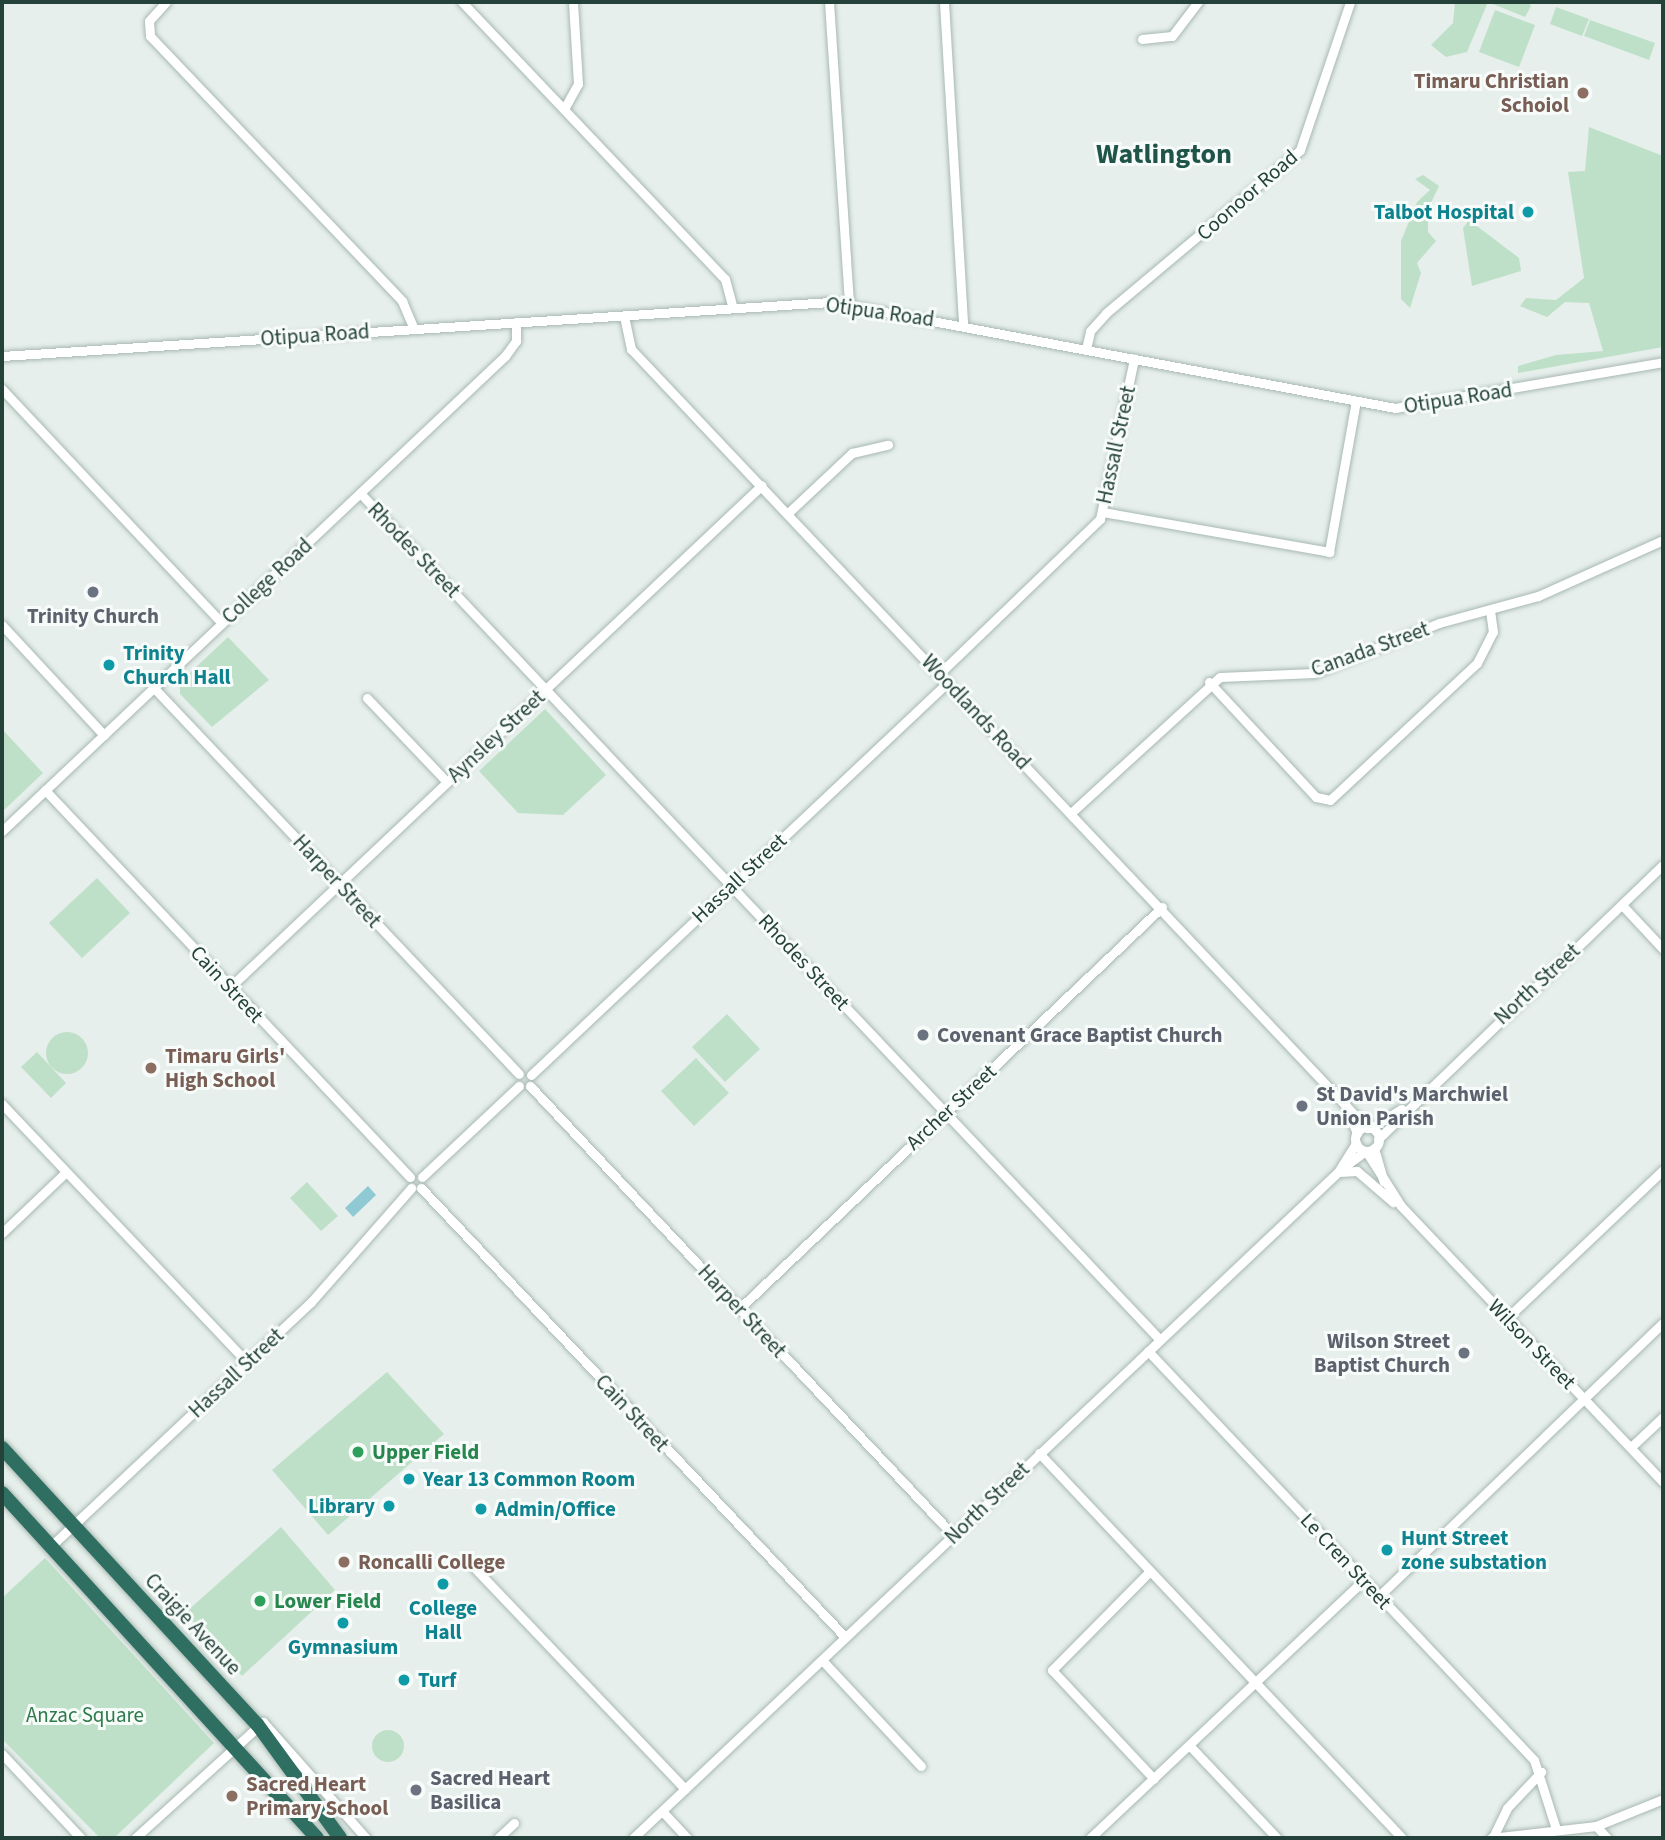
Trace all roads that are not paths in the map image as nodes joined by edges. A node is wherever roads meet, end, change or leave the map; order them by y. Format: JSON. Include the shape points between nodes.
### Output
{"nodes":[{"id":1,"x":166,"y":2,"type":"edge"},
{"id":2,"x":462,"y":2,"type":"edge"},
{"id":3,"x":573,"y":2,"type":"edge"},
{"id":4,"x":829,"y":2,"type":"edge"},
{"id":5,"x":944,"y":2,"type":"edge"},
{"id":6,"x":1198,"y":2,"type":"edge"},
{"id":7,"x":1350,"y":2,"type":"edge"},
{"id":8,"x":1142,"y":39,"type":"dead end"},
{"id":9,"x":564,"y":108,"type":"junction"},
{"id":10,"x":849,"y":303,"type":"junction"},
{"id":11,"x":733,"y":308,"type":"junction"},
{"id":12,"x":624,"y":316,"type":"junction"},
{"id":13,"x":516,"y":322,"type":"junction"},
{"id":14,"x":962,"y":325,"type":"junction"},
{"id":15,"x":414,"y":329,"type":"junction"},
{"id":16,"x":1086,"y":349,"type":"junction"},
{"id":17,"x":2,"y":356,"type":"edge"},
{"id":18,"x":1134,"y":359,"type":"junction"},
{"id":19,"x":1663,"y":362,"type":"edge"},
{"id":20,"x":2,"y":389,"type":"edge"},
{"id":21,"x":1356,"y":401,"type":"junction"},
{"id":22,"x":888,"y":444,"type":"dead end"},
{"id":23,"x":762,"y":485,"type":"junction"},
{"id":24,"x":360,"y":494,"type":"junction"},
{"id":25,"x":1103,"y":512,"type":"junction"},
{"id":26,"x":788,"y":513,"type":"junction"},
{"id":27,"x":1663,"y":540,"type":"edge"},
{"id":28,"x":1490,"y":610,"type":"junction"},
{"id":29,"x":222,"y":623,"type":"junction"},
{"id":30,"x":2,"y":625,"type":"edge"},
{"id":31,"x":940,"y":673,"type":"junction"},
{"id":32,"x":948,"y":682,"type":"junction"},
{"id":33,"x":1209,"y":682,"type":"junction"},
{"id":34,"x":154,"y":688,"type":"junction"},
{"id":35,"x":547,"y":688,"type":"junction"},
{"id":36,"x":367,"y":698,"type":"dead end"},
{"id":37,"x":104,"y":734,"type":"junction"},
{"id":38,"x":447,"y":782,"type":"junction"},
{"id":39,"x":45,"y":790,"type":"junction"},
{"id":40,"x":1072,"y":812,"type":"junction"},
{"id":41,"x":2,"y":831,"type":"edge"},
{"id":42,"x":1663,"y":865,"type":"edge"},
{"id":43,"x":339,"y":883,"type":"junction"},
{"id":44,"x":732,"y":885,"type":"junction"},
{"id":45,"x":1622,"y":905,"type":"junction"},
{"id":46,"x":1162,"y":907,"type":"junction"},
{"id":47,"x":1663,"y":949,"type":"edge"},
{"id":48,"x":230,"y":986,"type":"junction"},
{"id":49,"x":519,"y":1074,"type":"junction"},
{"id":50,"x":531,"y":1075,"type":"junction"},
{"id":51,"x":519,"y":1086,"type":"junction"},
{"id":52,"x":530,"y":1086,"type":"junction"},
{"id":53,"x":1344,"y":1101,"type":"junction"},
{"id":54,"x":1412,"y":1103,"type":"junction"},
{"id":55,"x":2,"y":1104,"type":"edge"},
{"id":56,"x":946,"y":1112,"type":"junction"},
{"id":57,"x":1369,"y":1128,"type":"junction"},
{"id":58,"x":1356,"y":1139,"type":"junction"},
{"id":59,"x":1371,"y":1147,"type":"junction"},
{"id":60,"x":1340,"y":1170,"type":"junction"},
{"id":61,"x":1663,"y":1170,"type":"edge"},
{"id":62,"x":66,"y":1172,"type":"junction"},
{"id":63,"x":410,"y":1177,"type":"junction"},
{"id":64,"x":422,"y":1177,"type":"junction"},
{"id":65,"x":416,"y":1188,"type":"junction"},
{"id":66,"x":1401,"y":1206,"type":"junction"},
{"id":67,"x":2,"y":1233,"type":"edge"},
{"id":68,"x":740,"y":1308,"type":"junction"},
{"id":69,"x":1507,"y":1317,"type":"junction"},
{"id":70,"x":1663,"y":1323,"type":"edge"},
{"id":71,"x":1160,"y":1340,"type":"junction"},
{"id":72,"x":1148,"y":1351,"type":"junction"},
{"id":73,"x":247,"y":1362,"type":"junction"},
{"id":74,"x":1585,"y":1399,"type":"junction"},
{"id":75,"x":1663,"y":1417,"type":"edge"},
{"id":76,"x":1631,"y":1447,"type":"junction"},
{"id":77,"x":2,"y":1448,"type":"edge"},
{"id":78,"x":1039,"y":1453,"type":"junction"},
{"id":79,"x":1663,"y":1482,"type":"edge"},
{"id":80,"x":2,"y":1493,"type":"edge"},
{"id":81,"x":72,"y":1526,"type":"junction"},
{"id":82,"x":953,"y":1535,"type":"junction"},
{"id":83,"x":50,"y":1546,"type":"junction"},
{"id":84,"x":467,"y":1560,"type":"dead end"},
{"id":85,"x":1149,"y":1572,"type":"junction"},
{"id":86,"x":1364,"y":1580,"type":"junction"},
{"id":87,"x":1379,"y":1596,"type":"junction"},
{"id":88,"x":844,"y":1636,"type":"junction"},
{"id":89,"x":822,"y":1660,"type":"junction"},
{"id":90,"x":1255,"y":1682,"type":"junction"},
{"id":91,"x":257,"y":1724,"type":"junction"},
{"id":92,"x":235,"y":1744,"type":"junction"},
{"id":93,"x":1189,"y":1745,"type":"junction"},
{"id":94,"x":2,"y":1754,"type":"edge"},
{"id":95,"x":921,"y":1766,"type":"dead end"},
{"id":96,"x":1541,"y":1772,"type":"junction"},
{"id":97,"x":1154,"y":1779,"type":"junction"},
{"id":98,"x":685,"y":1789,"type":"junction"},
{"id":99,"x":1663,"y":1799,"type":"edge"},
{"id":100,"x":662,"y":1811,"type":"junction"},
{"id":101,"x":514,"y":1823,"type":"dead end"},
{"id":102,"x":1596,"y":1826,"type":"junction"},
{"id":103,"x":1556,"y":1829,"type":"junction"},
{"id":104,"x":81,"y":1838,"type":"edge"},
{"id":105,"x":135,"y":1838,"type":"edge"},
{"id":106,"x":317,"y":1838,"type":"edge"},
{"id":107,"x":340,"y":1838,"type":"edge"},
{"id":108,"x":366,"y":1838,"type":"edge"},
{"id":109,"x":498,"y":1838,"type":"edge"},
{"id":110,"x":633,"y":1838,"type":"edge"},
{"id":111,"x":687,"y":1838,"type":"edge"},
{"id":112,"x":1090,"y":1838,"type":"edge"},
{"id":113,"x":1277,"y":1838,"type":"edge"},
{"id":114,"x":1402,"y":1838,"type":"edge"},
{"id":115,"x":1492,"y":1838,"type":"edge"},
{"id":116,"x":1607,"y":1838,"type":"edge"}],
"edges":[{"from":1,"to":15,"type":"street","via":[[147,28],[401,301]]},
{"from":2,"to":9,"type":"street"},
{"from":3,"to":9,"type":"street","via":[[578,84]]},
{"from":4,"to":10,"type":"street"},
{"from":5,"to":14,"type":"street"},
{"from":6,"to":8,"type":"street","via":[[1171,36]]},
{"from":7,"to":16,"type":"street","name":"Coonoor Road","via":[[1300,150],[1099,320]]},
{"from":9,"to":11,"type":"street","via":[[726,279]]},
{"from":10,"to":11,"type":"street","name":"Otipua Road"},
{"from":10,"to":14,"type":"street","name":"Otipua Road"},
{"from":11,"to":12,"type":"street","name":"Otipua Road"},
{"from":12,"to":13,"type":"street","name":"Otipua Road"},
{"from":12,"to":23,"type":"street","name":"Woodlands Road","via":[[631,349]]},
{"from":13,"to":15,"type":"street","name":"Otipua Road"},
{"from":13,"to":24,"type":"street","name":"College Road","via":[[512,349]]},
{"from":14,"to":16,"type":"street","name":"Otipua Road"},
{"from":15,"to":17,"type":"street","name":"Otipua Road"},
{"from":16,"to":18,"type":"street","name":"Otipua Road"},
{"from":18,"to":21,"type":"street","name":"Otipua Road"},
{"from":18,"to":25,"type":"street","name":"Hassall Street"},
{"from":19,"to":21,"type":"street","name":"Otipua Road","via":[[1417,407]]},
{"from":20,"to":29,"type":"street"},
{"from":21,"to":25,"type":"street","via":[[1329,552]]},
{"from":22,"to":26,"type":"street","via":[[852,453]]},
{"from":23,"to":26,"type":"street","name":"Woodlands Road"},
{"from":23,"to":35,"type":"street","name":"Aynsley Street"},
{"from":24,"to":29,"type":"street","name":"College Road"},
{"from":24,"to":35,"type":"street","name":"Rhodes Street"},
{"from":25,"to":31,"type":"street","name":"Hassall Street"},
{"from":26,"to":31,"type":"street","name":"Woodlands Road"},
{"from":27,"to":28,"type":"street","name":"Canada Street"},
{"from":28,"to":33,"type":"street","name":"Canada Street","via":[[1314,673],[1240,673]]},
{"from":28,"to":33,"type":"street","via":[[1490,641],[1477,663],[1330,800],[1316,797]]},
{"from":29,"to":34,"type":"street","name":"College Road"},
{"from":30,"to":37,"type":"street"},
{"from":31,"to":32,"type":"street","name":"Woodlands Road"},
{"from":32,"to":40,"type":"street","name":"Woodlands Road"},
{"from":32,"to":44,"type":"street","name":"Hassall Street"},
{"from":33,"to":40,"type":"street","name":"Canada Street"},
{"from":34,"to":37,"type":"street","name":"College Road"},
{"from":34,"to":43,"type":"street","name":"Harper Street"},
{"from":35,"to":38,"type":"street","name":"Aynsley Street"},
{"from":35,"to":44,"type":"street","name":"Rhodes Street"},
{"from":36,"to":38,"type":"street"},
{"from":37,"to":39,"type":"street","name":"College Road"},
{"from":38,"to":43,"type":"street","name":"Aynsley Street"},
{"from":39,"to":41,"type":"street","name":"College Road"},
{"from":39,"to":48,"type":"street","name":"Cain Street"},
{"from":40,"to":46,"type":"street","name":"Woodlands Road"},
{"from":42,"to":45,"type":"street","name":"North Street"},
{"from":43,"to":48,"type":"street","name":"Aynsley Street"},
{"from":43,"to":49,"type":"street","name":"Harper Street"},
{"from":44,"to":50,"type":"street","name":"Hassall Street"},
{"from":44,"to":56,"type":"street","name":"Rhodes Street"},
{"from":45,"to":47,"type":"street"},
{"from":45,"to":54,"type":"street","name":"North Street"},
{"from":46,"to":53,"type":"street","name":"Woodlands Road"},
{"from":46,"to":56,"type":"street","name":"Archer Street"},
{"from":48,"to":63,"type":"street","name":"Cain Street"},
{"from":49,"to":50,"type":"street"},
{"from":49,"to":51,"type":"street"},
{"from":50,"to":52,"type":"street"},
{"from":51,"to":52,"type":"street"},
{"from":51,"to":64,"type":"street"},
{"from":52,"to":68,"type":"street","name":"Harper Street"},
{"from":53,"to":57,"type":"street","name":"Woodlands Road"},
{"from":53,"to":58,"type":"street","name":"Woodlands Road"},
{"from":54,"to":57,"type":"street","name":"North Street"},
{"from":54,"to":59,"type":"street","name":"North Street"},
{"from":55,"to":62,"type":"street"},
{"from":56,"to":68,"type":"street","name":"Archer Street"},
{"from":56,"to":71,"type":"street","name":"Rhodes Street"},
{"from":57,"to":58,"type":"street","name":"North Street"},
{"from":57,"to":59,"type":"street","name":"Woodlands Road"},
{"from":58,"to":59,"type":"street"},
{"from":58,"to":60,"type":"street","name":"North Street"},
{"from":59,"to":60,"type":"street","name":"North Street"},
{"from":59,"to":66,"type":"street","name":"Wilson Street","via":[[1384,1182]]},
{"from":60,"to":66,"type":"street","name":"Wilson Street","via":[[1357,1171]]},
{"from":60,"to":71,"type":"street","name":"North Street"},
{"from":61,"to":69,"type":"street"},
{"from":62,"to":67,"type":"street"},
{"from":62,"to":73,"type":"street"},
{"from":63,"to":64,"type":"street"},
{"from":63,"to":65,"type":"street"},
{"from":64,"to":65,"type":"street"},
{"from":65,"to":73,"type":"street","name":"Hassall Street","via":[[338,1275]]},
{"from":65,"to":88,"type":"street","name":"Cain Street"},
{"from":66,"to":69,"type":"street","name":"Wilson Street"},
{"from":68,"to":82,"type":"street","name":"Harper Street"},
{"from":69,"to":74,"type":"street","name":"Wilson Street"},
{"from":70,"to":74,"type":"street"},
{"from":71,"to":72,"type":"street","name":"North Street"},
{"from":72,"to":78,"type":"street","name":"North Street"},
{"from":72,"to":86,"type":"street","name":"Le Cren Street"},
{"from":73,"to":81,"type":"street","name":"Hassall Street"},
{"from":74,"to":76,"type":"street","name":"Wilson Street"},
{"from":74,"to":87,"type":"street"},
{"from":75,"to":76,"type":"street"},
{"from":76,"to":79,"type":"street","name":"Wilson Street"},
{"from":77,"to":81,"type":"highway","name":"Craigie Avenue"},
{"from":78,"to":82,"type":"street","name":"North Street"},
{"from":78,"to":85,"type":"street"},
{"from":80,"to":83,"type":"highway"},
{"from":81,"to":83,"type":"street","name":"Hassall Street"},
{"from":81,"to":91,"type":"highway","name":"Craigie Avenue"},
{"from":82,"to":88,"type":"street","name":"North Street"},
{"from":83,"to":92,"type":"highway"},
{"from":84,"to":98,"type":"street"},
{"from":85,"to":90,"type":"street"},
{"from":85,"to":97,"type":"street","via":[[1052,1670]]},
{"from":86,"to":87,"type":"street","name":"Le Cren Street"},
{"from":86,"to":90,"type":"street"},
{"from":87,"to":96,"type":"street","name":"Le Cren Street"},
{"from":88,"to":89,"type":"street","name":"North Street"},
{"from":89,"to":95,"type":"street"},
{"from":89,"to":98,"type":"street","name":"North Street"},
{"from":90,"to":93,"type":"street"},
{"from":90,"to":114,"type":"street"},
{"from":91,"to":92,"type":"street"},
{"from":91,"to":107,"type":"highway","name":"Craigie Avenue"},
{"from":91,"to":108,"type":"street","via":[[275,1732]]},
{"from":92,"to":105,"type":"street"},
{"from":92,"to":106,"type":"highway"},
{"from":93,"to":97,"type":"street"},
{"from":93,"to":113,"type":"street"},
{"from":94,"to":104,"type":"street"},
{"from":96,"to":103,"type":"street","name":"Le Cren Street"},
{"from":96,"to":115,"type":"street","via":[[1507,1808]]},
{"from":97,"to":112,"type":"street"},
{"from":98,"to":100,"type":"street","name":"North Street"},
{"from":99,"to":102,"type":"street"},
{"from":100,"to":110,"type":"street","name":"North Street"},
{"from":100,"to":111,"type":"street"},
{"from":101,"to":109,"type":"street"},
{"from":102,"to":103,"type":"street"},
{"from":102,"to":116,"type":"street"},
{"from":103,"to":115,"type":"street"}]}
